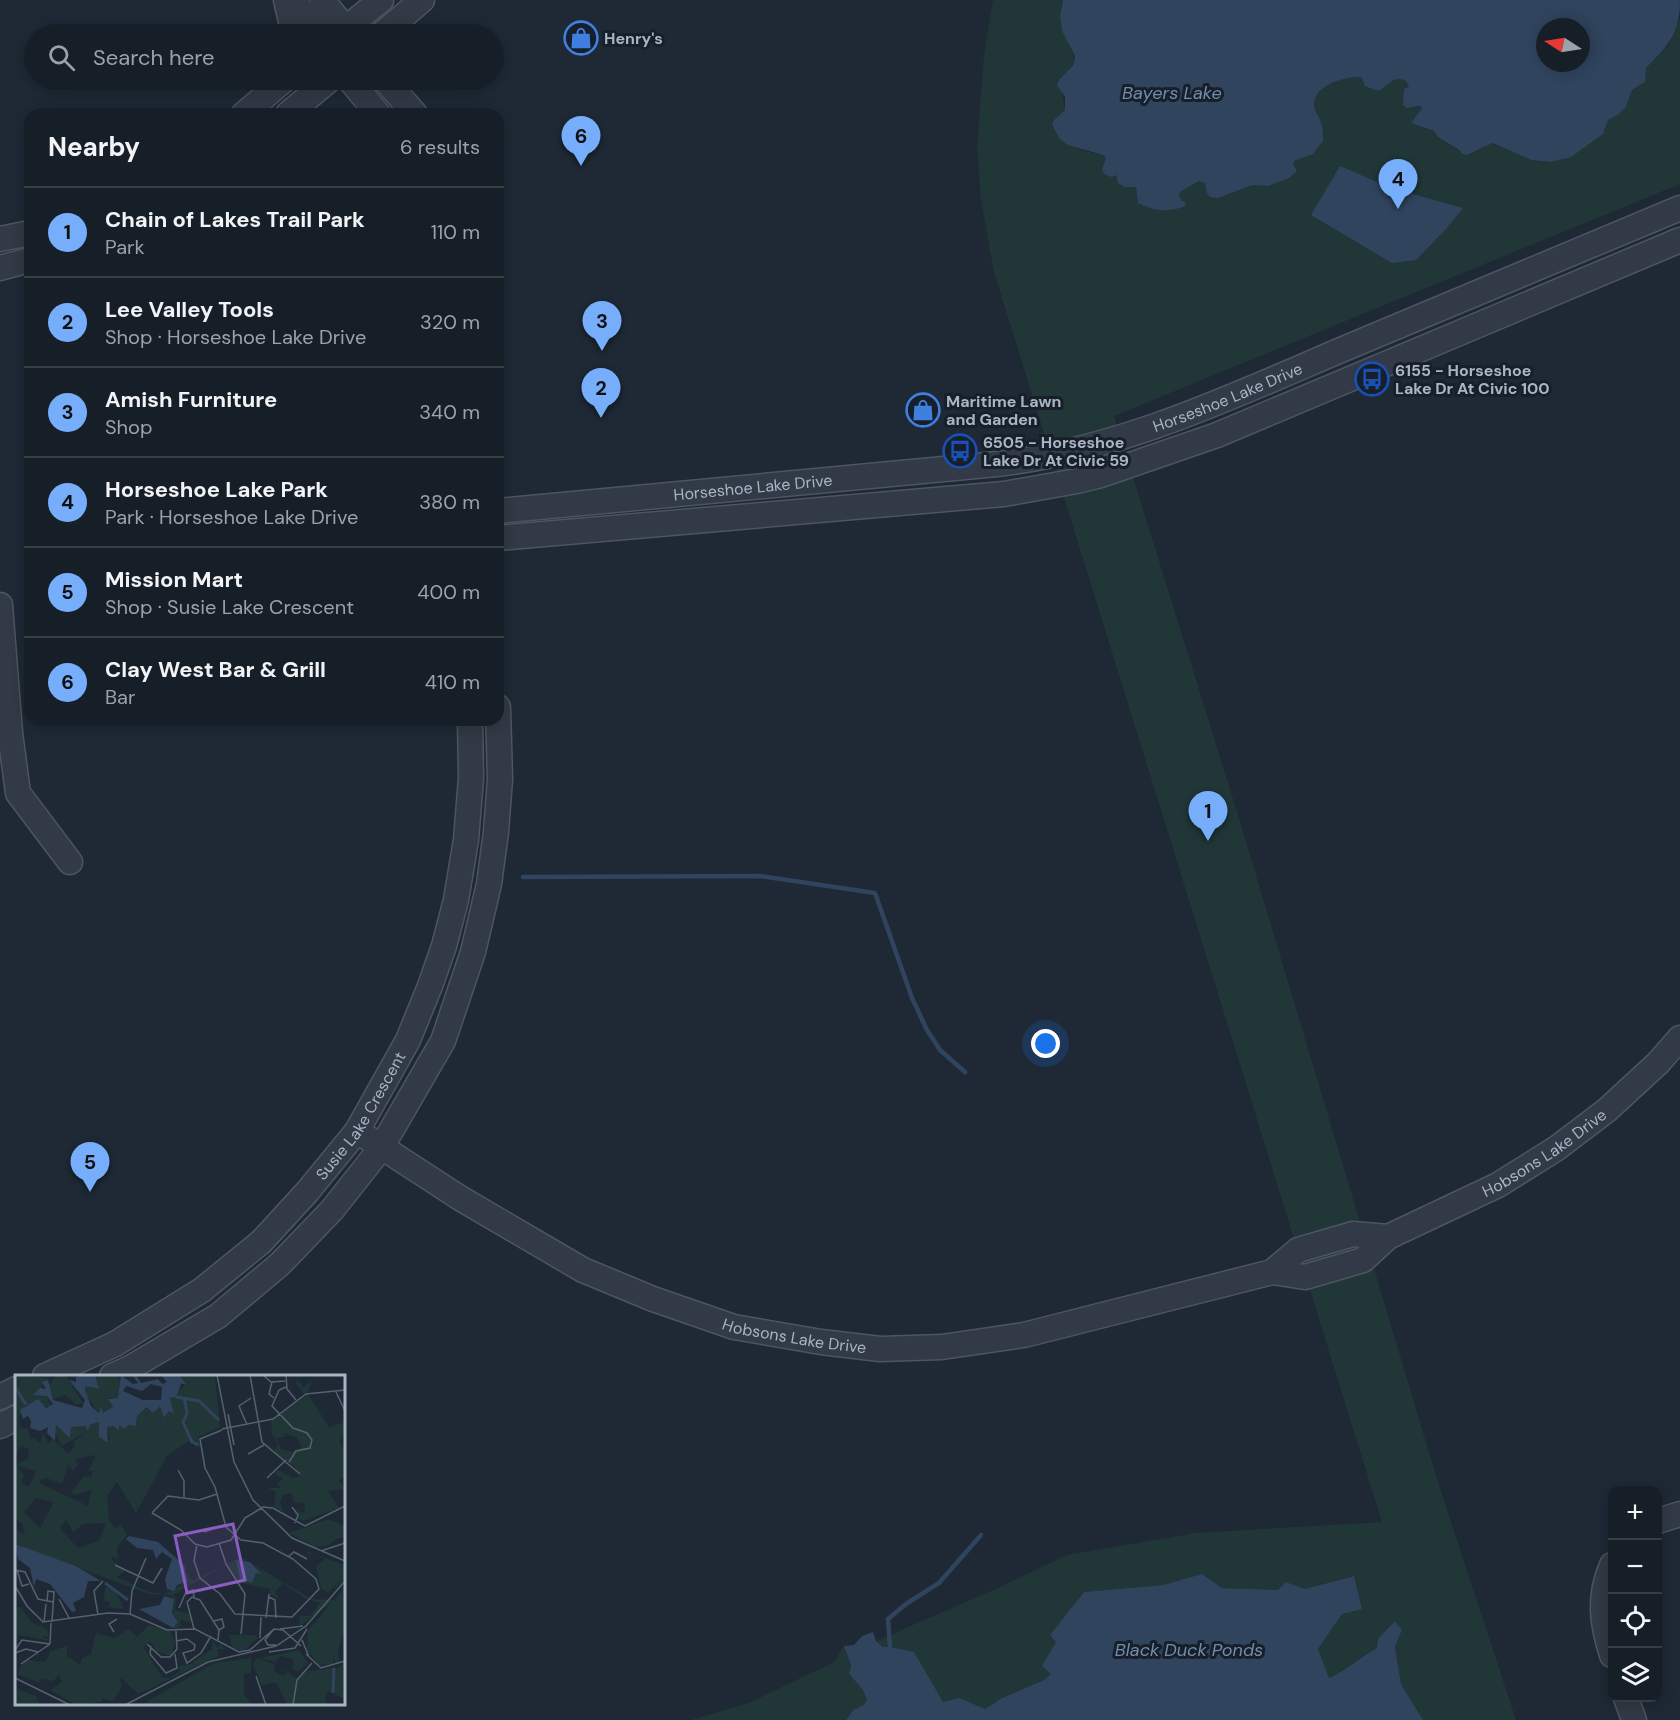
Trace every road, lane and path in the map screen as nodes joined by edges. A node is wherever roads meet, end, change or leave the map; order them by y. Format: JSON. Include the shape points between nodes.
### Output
{"nodes":[{"id":1,"x":286,"y":0,"type":"edge"},
{"id":2,"x":293,"y":0,"type":"edge"},
{"id":3,"x":322,"y":0,"type":"edge"},
{"id":4,"x":381,"y":0,"type":"edge"},
{"id":5,"x":422,"y":0,"type":"edge"},
{"id":6,"x":292,"y":24,"type":"edge"},
{"id":7,"x":312,"y":24,"type":"edge"},
{"id":8,"x":339,"y":24,"type":"edge"},
{"id":9,"x":355,"y":24,"type":"edge"},
{"id":10,"x":394,"y":24,"type":"edge"},
{"id":11,"x":271,"y":90,"type":"edge"},
{"id":12,"x":317,"y":90,"type":"edge"},
{"id":13,"x":358,"y":90,"type":"edge"},
{"id":14,"x":395,"y":90,"type":"edge"},
{"id":15,"x":251,"y":108,"type":"edge"},
{"id":16,"x":295,"y":108,"type":"edge"},
{"id":17,"x":373,"y":108,"type":"edge"},
{"id":18,"x":410,"y":108,"type":"edge"},
{"id":19,"x":1680,"y":208,"type":"edge"},
{"id":20,"x":24,"y":234,"type":"edge"},
{"id":21,"x":0,"y":239,"type":"edge"},
{"id":22,"x":1680,"y":240,"type":"edge"},
{"id":23,"x":24,"y":262,"type":"edge"},
{"id":24,"x":0,"y":268,"type":"edge"},
{"id":25,"x":504,"y":510,"type":"edge"},
{"id":26,"x":504,"y":537,"type":"edge"},
{"id":27,"x":0,"y":605,"type":"edge"},
{"id":28,"x":470,"y":726,"type":"edge"},
{"id":29,"x":499,"y":726,"type":"edge"},
{"id":30,"x":70,"y":862,"type":"dead end"},
{"id":31,"x":1680,"y":1038,"type":"edge"},
{"id":32,"x":357,"y":1131,"type":"junction"},
{"id":33,"x":381,"y":1148,"type":"junction"},
{"id":34,"x":49,"y":1375,"type":"edge"},
{"id":35,"x":116,"y":1375,"type":"edge"},
{"id":36,"x":15,"y":1390,"type":"edge"},
{"id":37,"x":0,"y":1397,"type":"edge"},
{"id":38,"x":15,"y":1418,"type":"edge"},
{"id":39,"x":0,"y":1426,"type":"edge"},
{"id":40,"x":1680,"y":1514,"type":"edge"},
{"id":41,"x":1662,"y":1520,"type":"edge"},
{"id":42,"x":1608,"y":1578,"type":"edge"},
{"id":43,"x":1610,"y":1648,"type":"edge"},
{"id":44,"x":1627,"y":1702,"type":"edge"},
{"id":45,"x":1634,"y":1720,"type":"edge"}],
"edges":[{"from":1,"to":6,"type":"street"},
{"from":2,"to":7,"type":"street"},
{"from":3,"to":8,"type":"street"},
{"from":4,"to":9,"type":"street"},
{"from":5,"to":10,"type":"street"},
{"from":11,"to":15,"type":"street"},
{"from":12,"to":16,"type":"street"},
{"from":13,"to":17,"type":"street"},
{"from":14,"to":18,"type":"street"},
{"from":19,"to":25,"type":"street","name":"Horseshoe Lake Drive","via":[[1213,406],[1076,451],[997,464]]},
{"from":20,"to":21,"type":"street"},
{"from":22,"to":26,"type":"street","name":"Horseshoe Lake Drive","via":[[1217,435],[1077,482],[1004,494]]},
{"from":23,"to":24,"type":"street"},
{"from":27,"to":30,"type":"street","via":[[18,793]]},
{"from":28,"to":32,"type":"street","name":"Susie Lake Crescent","via":[[466,840],[444,946],[408,1040]]},
{"from":29,"to":33,"type":"street","name":"Susie Lake Crescent","via":[[496,832],[489,884],[472,952],[443,1041]]},
{"from":31,"to":33,"type":"street","name":"Hobsons Lake Drive","via":[[1618,1100],[1557,1148],[1498,1185],[1388,1237],[1353,1234],[1298,1250],[1272,1272],[1024,1335],[942,1347],[880,1349],[821,1342],[734,1327],[653,1299],[583,1270]]},
{"from":32,"to":33,"type":"street","name":"Hobsons Lake Drive"},
{"from":32,"to":34,"type":"street","name":"Susie Lake Crescent","via":[[261,1242],[202,1290],[115,1344]]},
{"from":33,"to":35,"type":"street","name":"Susie Lake Crescent","via":[[332,1210],[280,1264],[218,1316]]},
{"from":36,"to":37,"type":"street"},
{"from":38,"to":39,"type":"street"},
{"from":40,"to":41,"type":"street"},
{"from":42,"to":43,"type":"street","via":[[1602,1609]]},
{"from":44,"to":45,"type":"street"}]}
